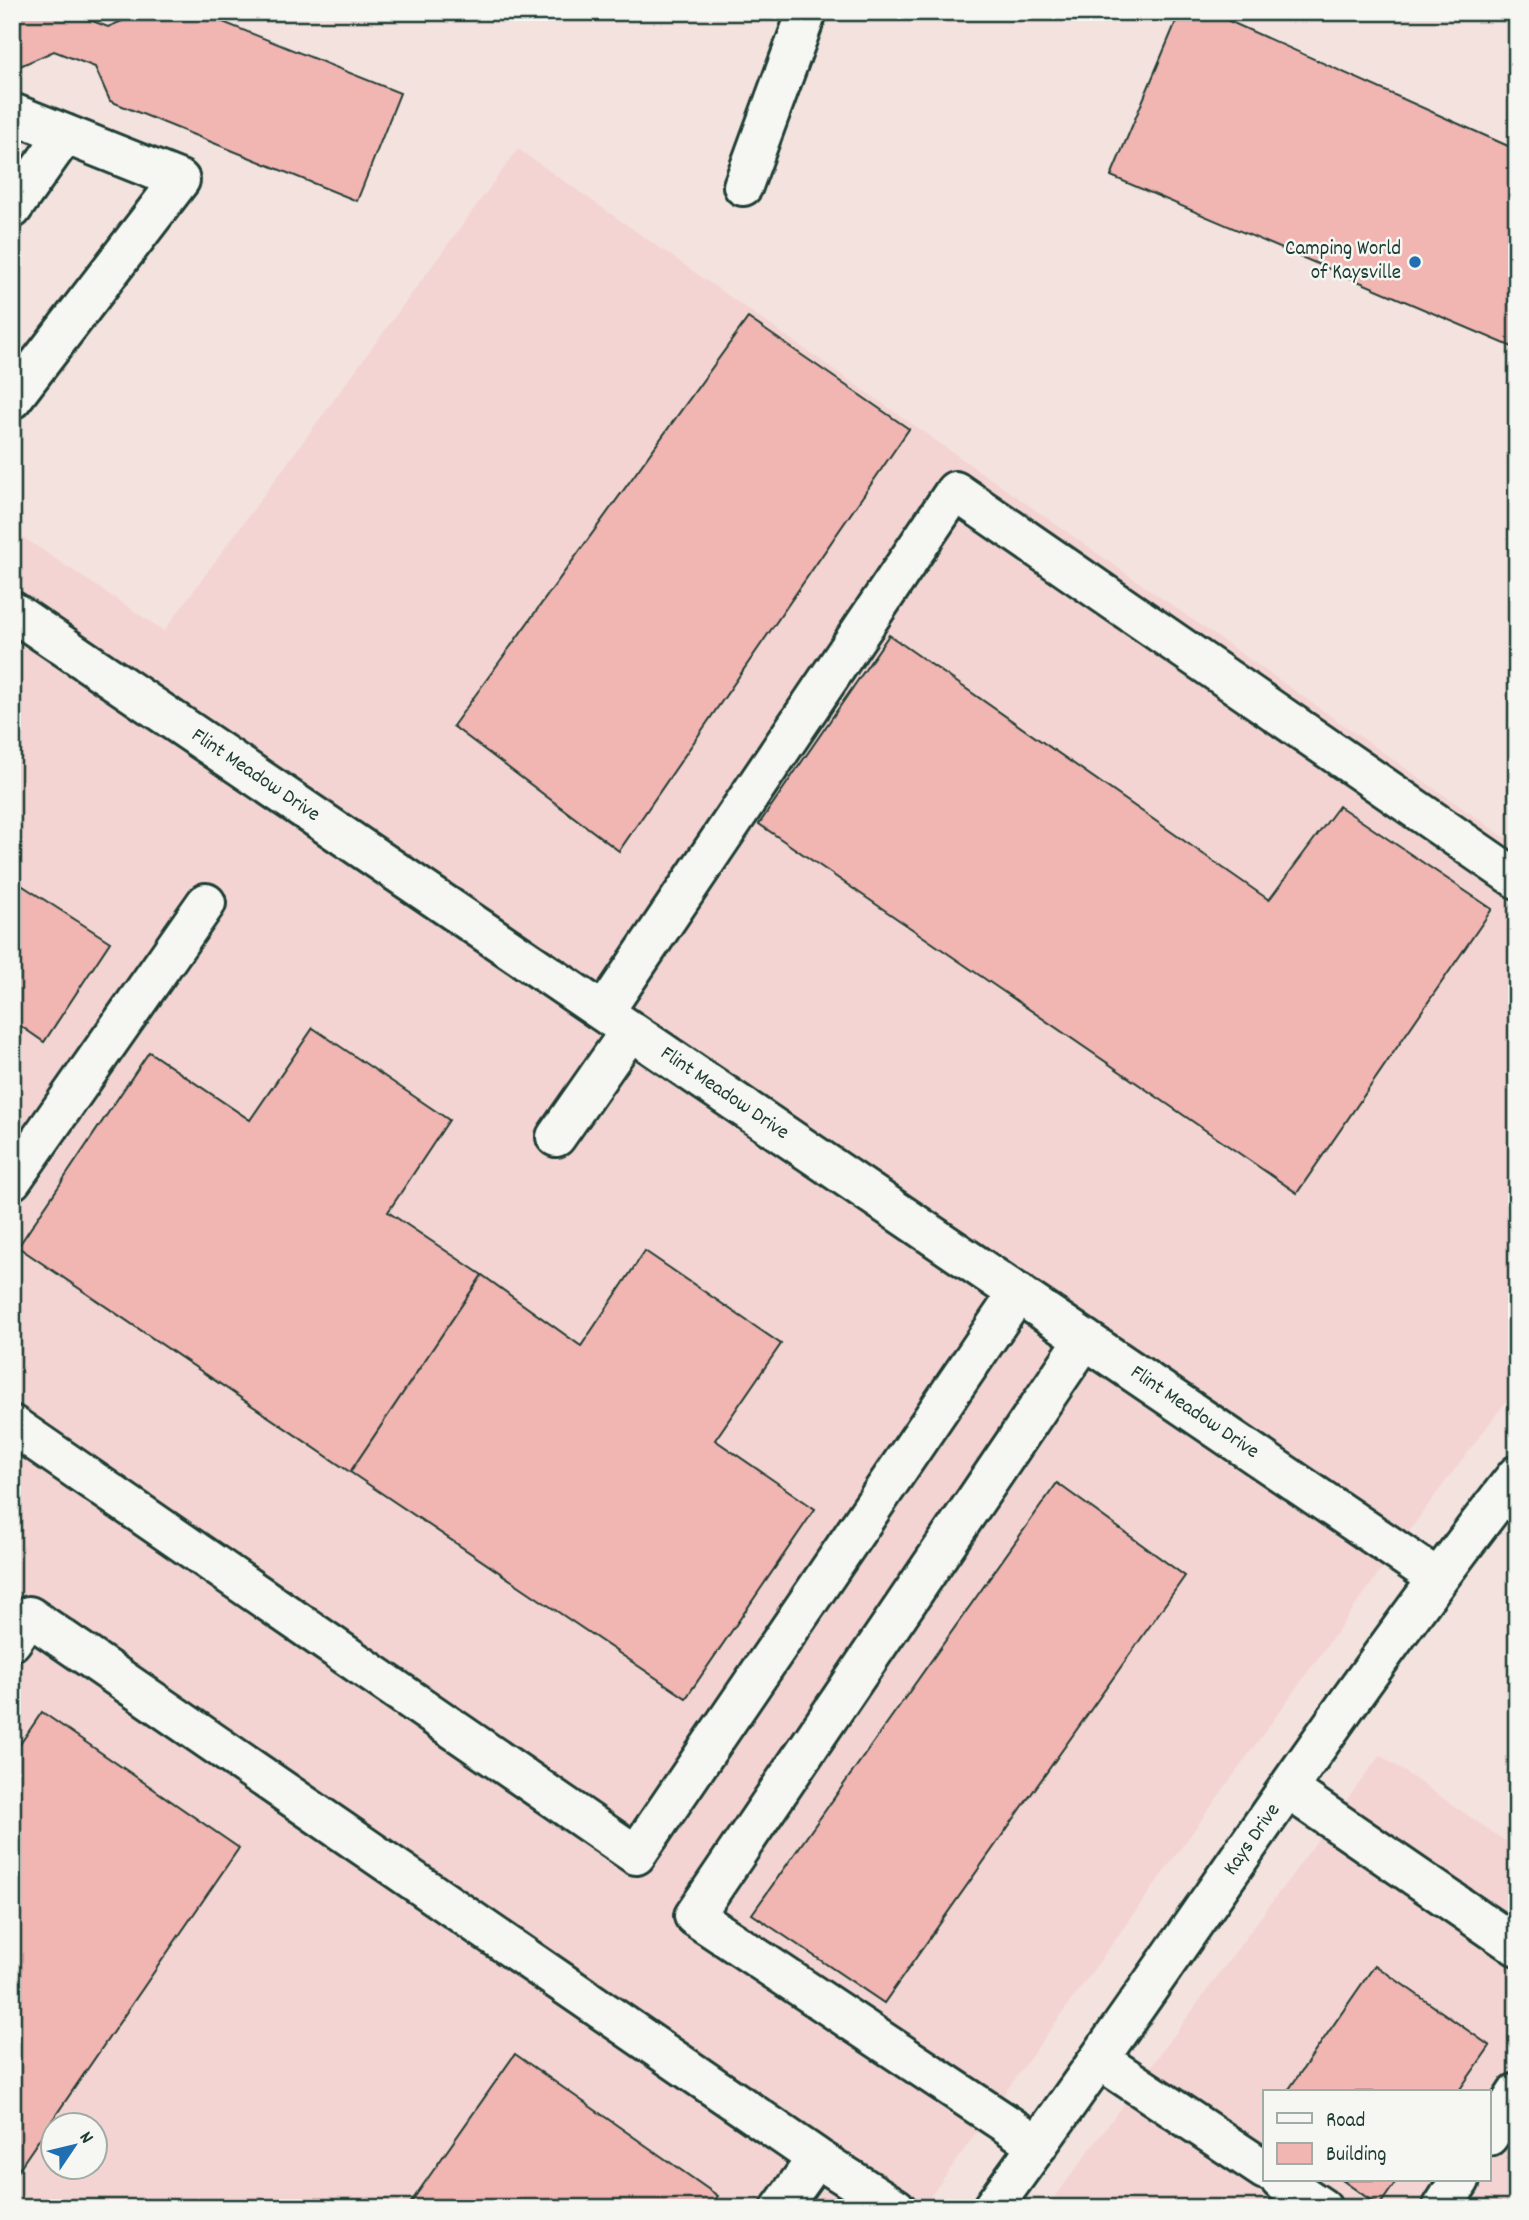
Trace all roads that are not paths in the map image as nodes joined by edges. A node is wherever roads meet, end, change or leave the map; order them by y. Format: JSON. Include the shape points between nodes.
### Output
{"nodes":[{"id":1,"x":807,"y":12,"type":"edge"},
{"id":2,"x":12,"y":114,"type":"edge"},
{"id":3,"x":65,"y":134,"type":"junction"},
{"id":4,"x":743,"y":186,"type":"dead end"},
{"id":5,"x":12,"y":209,"type":"edge"},
{"id":6,"x":12,"y":399,"type":"edge"},
{"id":7,"x":12,"y":611,"type":"edge"},
{"id":8,"x":1517,"y":879,"type":"edge"},
{"id":9,"x":206,"y":903,"type":"dead end"},
{"id":10,"x":617,"y":1021,"type":"junction"},
{"id":11,"x":556,"y":1137,"type":"dead end"},
{"id":12,"x":12,"y":1180,"type":"edge"},
{"id":13,"x":1018,"y":1293,"type":"junction"},
{"id":14,"x":1085,"y":1339,"type":"junction"},
{"id":15,"x":12,"y":1425,"type":"edge"},
{"id":16,"x":1517,"y":1475,"type":"edge"},
{"id":17,"x":1437,"y":1578,"type":"junction"},
{"id":18,"x":12,"y":1641,"type":"edge"},
{"id":19,"x":1288,"y":1789,"type":"junction"},
{"id":20,"x":1517,"y":1946,"type":"edge"},
{"id":21,"x":1100,"y":2060,"type":"junction"},
{"id":22,"x":1517,"y":2093,"type":"edge"},
{"id":23,"x":1490,"y":2134,"type":"edge"},
{"id":24,"x":1038,"y":2145,"type":"junction"},
{"id":25,"x":817,"y":2158,"type":"junction"},
{"id":26,"x":1263,"y":2169,"type":"edge"},
{"id":27,"x":1283,"y":2182,"type":"edge"},
{"id":28,"x":1459,"y":2182,"type":"edge"},
{"id":29,"x":781,"y":2208,"type":"edge"},
{"id":30,"x":896,"y":2208,"type":"edge"},
{"id":31,"x":992,"y":2208,"type":"edge"},
{"id":32,"x":1322,"y":2208,"type":"edge"},
{"id":33,"x":1442,"y":2208,"type":"edge"}],
"edges":[{"from":1,"to":4,"type":"street"},
{"from":2,"to":3,"type":"street"},
{"from":3,"to":5,"type":"street"},
{"from":3,"to":6,"type":"street","via":[[180,180]]},
{"from":7,"to":10,"type":"street","name":"Flint Meadow Drive"},
{"from":8,"to":10,"type":"street","via":[[955,491]]},
{"from":9,"to":12,"type":"street"},
{"from":10,"to":11,"type":"street"},
{"from":10,"to":13,"type":"street","name":"Flint Meadow Drive"},
{"from":13,"to":14,"type":"street","name":"Flint Meadow Drive"},
{"from":13,"to":15,"type":"street","via":[[636,1855]]},
{"from":14,"to":17,"type":"street","name":"Flint Meadow Drive"},
{"from":14,"to":24,"type":"street","via":[[694,1916]]},
{"from":16,"to":17,"type":"street","name":"Kays Drive"},
{"from":17,"to":19,"type":"street","name":"Kays Drive"},
{"from":18,"to":25,"type":"street","via":[[29,1616]]},
{"from":19,"to":20,"type":"street"},
{"from":19,"to":21,"type":"street","name":"Kays Drive"},
{"from":21,"to":24,"type":"street","name":"Kays Drive"},
{"from":21,"to":26,"type":"street"},
{"from":22,"to":23,"type":"street"},
{"from":24,"to":31,"type":"street","name":"Kays Drive"},
{"from":25,"to":29,"type":"street"},
{"from":25,"to":30,"type":"street"},
{"from":27,"to":32,"type":"street"},
{"from":28,"to":33,"type":"street"}]}
